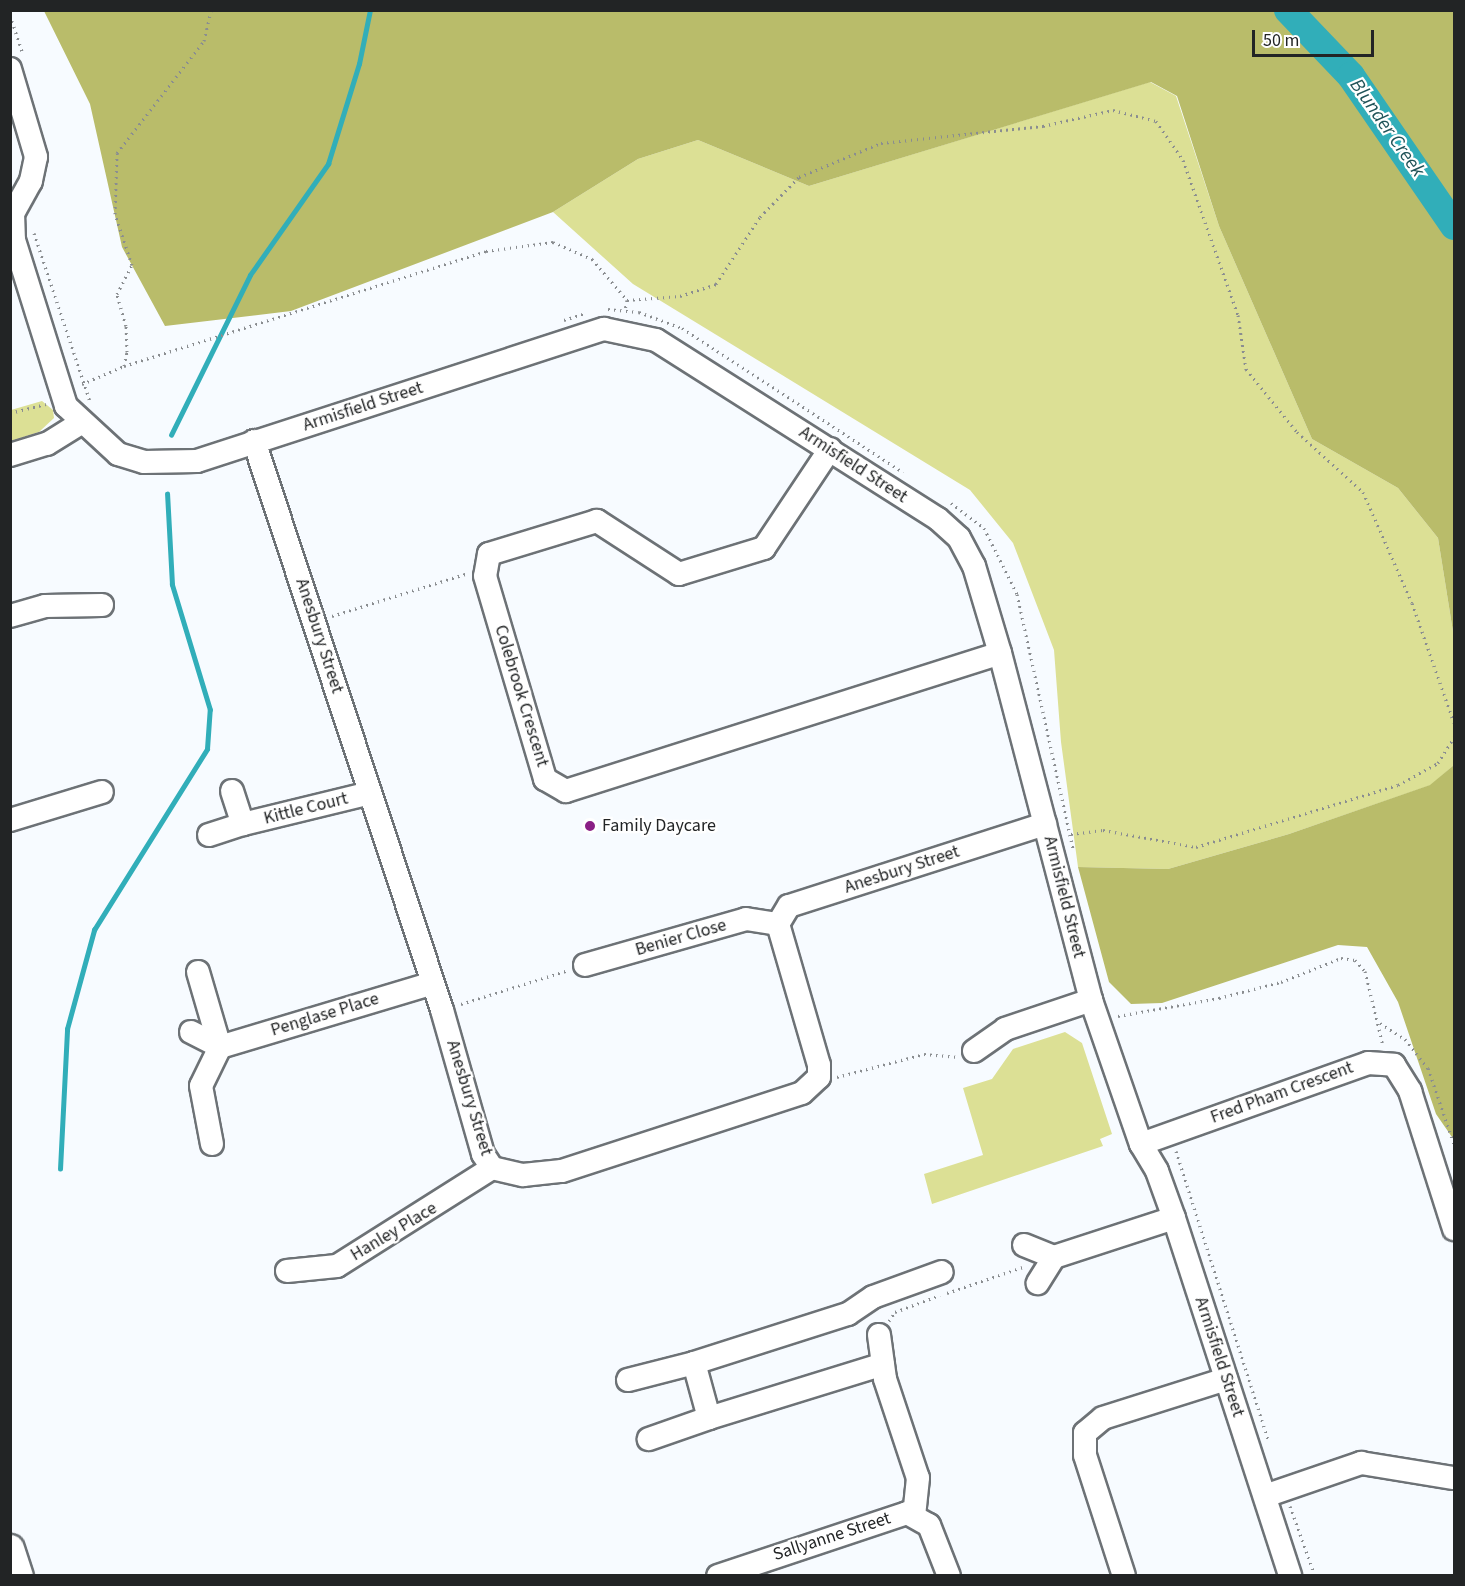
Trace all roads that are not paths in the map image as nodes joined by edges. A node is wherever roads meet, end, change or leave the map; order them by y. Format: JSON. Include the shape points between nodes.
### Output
{"nodes":[{"id":1,"x":17,"y":64,"type":"edge"},
{"id":2,"x":19,"y":216,"type":"edge"},
{"id":3,"x":19,"y":292,"type":"edge"},
{"id":4,"x":80,"y":423,"type":"junction"},
{"id":5,"x":254,"y":441,"type":"junction"},
{"id":6,"x":830,"y":449,"type":"junction"},
{"id":7,"x":10,"y":455,"type":"edge"},
{"id":8,"x":102,"y":605,"type":"dead end"},
{"id":9,"x":10,"y":616,"type":"edge"},
{"id":10,"x":1000,"y":652,"type":"junction"},
{"id":11,"x":232,"y":791,"type":"dead end"},
{"id":12,"x":102,"y":792,"type":"dead end"},
{"id":13,"x":370,"y":793,"type":"junction"},
{"id":14,"x":10,"y":820,"type":"edge"},
{"id":15,"x":243,"y":824,"type":"junction"},
{"id":16,"x":1046,"y":824,"type":"junction"},
{"id":17,"x":209,"y":835,"type":"dead end"},
{"id":18,"x":778,"y":924,"type":"junction"},
{"id":19,"x":585,"y":965,"type":"road end"},
{"id":20,"x":198,"y":972,"type":"dead end"},
{"id":21,"x":430,"y":984,"type":"junction"},
{"id":22,"x":1091,"y":1000,"type":"junction"},
{"id":23,"x":191,"y":1032,"type":"dead end"},
{"id":24,"x":220,"y":1047,"type":"junction"},
{"id":25,"x":974,"y":1051,"type":"road end"},
{"id":26,"x":212,"y":1144,"type":"dead end"},
{"id":27,"x":1141,"y":1144,"type":"junction"},
{"id":28,"x":492,"y":1168,"type":"junction"},
{"id":29,"x":1174,"y":1218,"type":"junction"},
{"id":30,"x":1455,"y":1229,"type":"edge"},
{"id":31,"x":1024,"y":1245,"type":"dead end"},
{"id":32,"x":1054,"y":1257,"type":"junction"},
{"id":33,"x":287,"y":1271,"type":"dead end"},
{"id":34,"x":942,"y":1272,"type":"dead end"},
{"id":35,"x":1038,"y":1283,"type":"dead end"},
{"id":36,"x":879,"y":1335,"type":"road end"},
{"id":37,"x":694,"y":1363,"type":"junction"},
{"id":38,"x":883,"y":1364,"type":"junction"},
{"id":39,"x":1226,"y":1379,"type":"junction"},
{"id":40,"x":628,"y":1380,"type":"dead end"},
{"id":41,"x":709,"y":1419,"type":"junction"},
{"id":42,"x":649,"y":1439,"type":"dead end"},
{"id":43,"x":1455,"y":1478,"type":"edge"},
{"id":44,"x":1274,"y":1493,"type":"junction"},
{"id":45,"x":914,"y":1514,"type":"junction"},
{"id":46,"x":10,"y":1549,"type":"edge"},
{"id":47,"x":19,"y":1575,"type":"edge"},
{"id":48,"x":718,"y":1575,"type":"edge"},
{"id":49,"x":949,"y":1575,"type":"edge"},
{"id":50,"x":1124,"y":1575,"type":"edge"},
{"id":51,"x":1290,"y":1575,"type":"edge"}],
"edges":[{"from":1,"to":2,"type":"street","via":[[36,157]]},
{"from":2,"to":3,"type":"street","name":"Armisfield Street","via":[[14,240]]},
{"from":3,"to":4,"type":"street","name":"Armisfield Street","via":[[58,390]]},
{"from":4,"to":5,"type":"street","name":"Armisfield Street","via":[[118,454],[144,462],[197,461]]},
{"from":4,"to":7,"type":"street","via":[[47,444]]},
{"from":5,"to":6,"type":"street","name":"Armisfield Street","via":[[604,329],[656,340]]},
{"from":5,"to":13,"type":"street","name":"Anesbury Street"},
{"from":6,"to":10,"type":"street","name":"Armisfield Street","via":[[938,519],[958,538],[974,566]]},
{"from":6,"to":10,"type":"street","name":"Colebrook Crescent","via":[[764,548],[679,574],[597,521],[489,554],[485,576],[545,779],[566,791]]},
{"from":8,"to":9,"type":"street","via":[[45,606]]},
{"from":10,"to":16,"type":"street","name":"Armisfield Street"},
{"from":11,"to":15,"type":"street","name":"Kittle Court"},
{"from":12,"to":14,"type":"street"},
{"from":13,"to":15,"type":"street","name":"Kittle Court"},
{"from":13,"to":21,"type":"street","name":"Anesbury Street"},
{"from":15,"to":17,"type":"street","name":"Kittle Court"},
{"from":16,"to":18,"type":"street","name":"Anesbury Street","via":[[789,906]]},
{"from":16,"to":22,"type":"street","name":"Armisfield Street"},
{"from":18,"to":19,"type":"street","name":"Benier Close","via":[[746,919]]},
{"from":18,"to":28,"type":"street","name":"Anesbury Street","via":[[819,1077],[802,1093],[562,1171],[523,1175]]},
{"from":20,"to":24,"type":"street"},
{"from":21,"to":24,"type":"street","name":"Penglase Place"},
{"from":21,"to":28,"type":"street","name":"Anesbury Street","via":[[442,1010],[483,1154]]},
{"from":22,"to":25,"type":"street","via":[[1005,1029]]},
{"from":22,"to":27,"type":"street","name":"Armisfield Street"},
{"from":23,"to":24,"type":"street"},
{"from":24,"to":26,"type":"street","via":[[206,1074],[201,1096]]},
{"from":27,"to":29,"type":"street","name":"Armisfield Street","via":[[1157,1171]]},
{"from":27,"to":30,"type":"street","name":"Fred Pham Crescent","via":[[1368,1063],[1394,1065],[1410,1091]]},
{"from":28,"to":33,"type":"street","name":"Hanley Place","via":[[337,1266]]},
{"from":29,"to":32,"type":"street"},
{"from":29,"to":39,"type":"street","name":"Armisfield Street"},
{"from":31,"to":32,"type":"street"},
{"from":32,"to":35,"type":"street"},
{"from":34,"to":37,"type":"street","via":[[873,1298],[848,1314]]},
{"from":36,"to":38,"type":"street"},
{"from":37,"to":40,"type":"street"},
{"from":37,"to":41,"type":"street"},
{"from":38,"to":41,"type":"street"},
{"from":38,"to":45,"type":"street","via":[[918,1478]]},
{"from":39,"to":44,"type":"street","name":"Armisfield Street"},
{"from":39,"to":50,"type":"street","via":[[1103,1418],[1085,1433],[1083,1449]]},
{"from":41,"to":42,"type":"street"},
{"from":43,"to":44,"type":"street","via":[[1361,1463]]},
{"from":44,"to":51,"type":"street","name":"Armisfield Street"},
{"from":45,"to":48,"type":"street","name":"Sallyanne Street","via":[[896,1515]]},
{"from":45,"to":49,"type":"street","via":[[933,1530]]},
{"from":46,"to":47,"type":"main road"}]}
